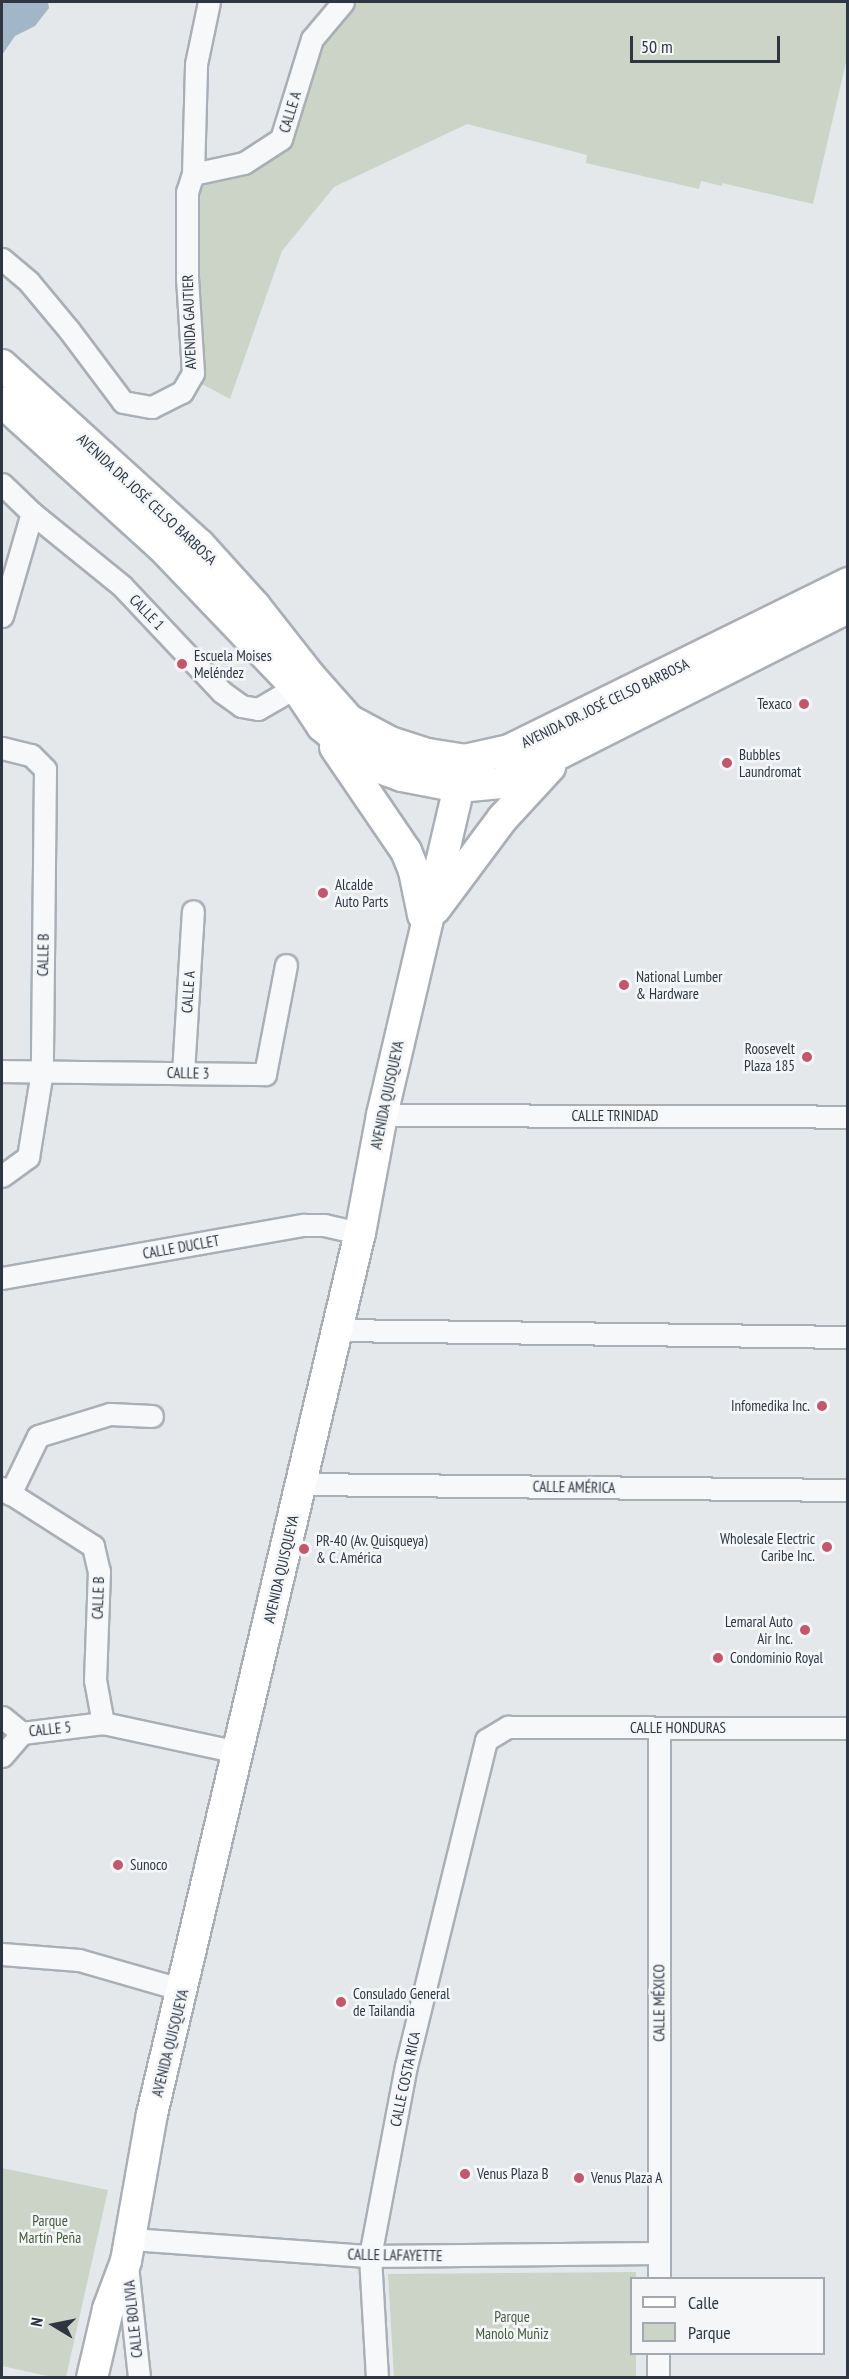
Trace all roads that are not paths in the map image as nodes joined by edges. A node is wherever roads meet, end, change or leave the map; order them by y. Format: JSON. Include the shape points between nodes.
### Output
{"nodes":[{"id":1,"x":209,"y":2,"type":"edge"},
{"id":2,"x":344,"y":2,"type":"edge"},
{"id":3,"x":193,"y":174,"type":"junction"},
{"id":4,"x":2,"y":259,"type":"edge"},
{"id":5,"x":2,"y":365,"type":"edge"},
{"id":6,"x":2,"y":402,"type":"edge"},
{"id":7,"x":2,"y":484,"type":"edge"},
{"id":8,"x":32,"y":513,"type":"junction"},
{"id":9,"x":848,"y":583,"type":"edge"},
{"id":10,"x":848,"y":608,"type":"edge"},
{"id":11,"x":2,"y":616,"type":"edge"},
{"id":12,"x":303,"y":682,"type":"junction"},
{"id":13,"x":322,"y":726,"type":"junction"},
{"id":14,"x":2,"y":748,"type":"edge"},
{"id":15,"x":564,"y":753,"type":"junction"},
{"id":16,"x":462,"y":773,"type":"junction"},
{"id":17,"x":194,"y":911,"type":"dead end"},
{"id":18,"x":425,"y":924,"type":"junction"},
{"id":19,"x":286,"y":965,"type":"dead end"},
{"id":20,"x":2,"y":1071,"type":"edge"},
{"id":21,"x":42,"y":1071,"type":"junction"},
{"id":22,"x":183,"y":1073,"type":"junction"},
{"id":23,"x":382,"y":1115,"type":"junction"},
{"id":24,"x":848,"y":1117,"type":"edge"},
{"id":25,"x":2,"y":1176,"type":"edge"},
{"id":26,"x":360,"y":1233,"type":"junction"},
{"id":27,"x":2,"y":1278,"type":"edge"},
{"id":28,"x":336,"y":1330,"type":"junction"},
{"id":29,"x":848,"y":1337,"type":"edge"},
{"id":30,"x":152,"y":1416,"type":"dead end"},
{"id":31,"x":301,"y":1484,"type":"junction"},
{"id":32,"x":848,"y":1490,"type":"edge"},
{"id":33,"x":6,"y":1491,"type":"edge"},
{"id":34,"x":2,"y":1717,"type":"edge"},
{"id":35,"x":102,"y":1723,"type":"junction"},
{"id":36,"x":508,"y":1727,"type":"joint"},
{"id":37,"x":659,"y":1728,"type":"junction"},
{"id":38,"x":848,"y":1728,"type":"edge"},
{"id":39,"x":22,"y":1733,"type":"junction"},
{"id":40,"x":238,"y":1752,"type":"junction"},
{"id":41,"x":2,"y":1756,"type":"edge"},
{"id":42,"x":2,"y":1954,"type":"edge"},
{"id":43,"x":183,"y":1990,"type":"junction"},
{"id":44,"x":128,"y":2250,"type":"junction"},
{"id":45,"x":659,"y":2253,"type":"junction"},
{"id":46,"x":370,"y":2256,"type":"junction"},
{"id":47,"x":659,"y":2277,"type":"edge"},
{"id":48,"x":658,"y":2355,"type":"edge"},
{"id":49,"x":92,"y":2378,"type":"edge"},
{"id":50,"x":139,"y":2378,"type":"edge"},
{"id":51,"x":377,"y":2378,"type":"edge"},
{"id":52,"x":658,"y":2378,"type":"edge"}],
"edges":[{"from":1,"to":3,"type":"street","name":"AVENIDA GAUTIER","via":[[196,64]]},
{"from":2,"to":3,"type":"street","name":"CALLE A","via":[[312,39],[281,139],[244,163]]},
{"from":3,"to":4,"type":"street","name":"AVENIDA GAUTIER","via":[[187,192],[187,278],[193,373],[182,392],[152,407],[123,402],[35,290]]},
{"from":5,"to":12,"type":"street","name":"AVENIDA DR. JOSÉ CELSO BARBOSA","via":[[199,544],[255,606]]},
{"from":6,"to":12,"type":"street","name":"AVENIDA DR. JOSÉ CELSO BARBOSA"},
{"from":7,"to":8,"type":"street","name":"CALLE 1"},
{"from":8,"to":11,"type":"street"},
{"from":8,"to":12,"type":"street","name":"CALLE 1","via":[[122,586],[222,692],[241,706],[258,709]]},
{"from":9,"to":16,"type":"street","name":"AVENIDA DR. JOSÉ CELSO BARBOSA"},
{"from":10,"to":15,"type":"street","name":"AVENIDA DR. JOSÉ CELSO BARBOSA"},
{"from":12,"to":13,"type":"street","name":"AVENIDA DR. JOSÉ CELSO BARBOSA"},
{"from":12,"to":16,"type":"street","name":"AVENIDA DR. JOSÉ CELSO BARBOSA","via":[[349,720]]},
{"from":13,"to":16,"type":"street","name":"AVENIDA DR. JOSÉ CELSO BARBOSA","via":[[366,763],[402,776]]},
{"from":13,"to":18,"type":"street","via":[[406,851]]},
{"from":14,"to":21,"type":"street","name":"CALLE B","via":[[31,755],[45,770]]},
{"from":15,"to":16,"type":"street","name":"AVENIDA DR. JOSÉ CELSO BARBOSA","via":[[501,783]]},
{"from":15,"to":18,"type":"street","via":[[502,819]]},
{"from":16,"to":18,"type":"street","name":"AVENIDA QUISQUEYA"},
{"from":17,"to":22,"type":"street","name":"CALLE A"},
{"from":18,"to":23,"type":"street","name":"AVENIDA QUISQUEYA"},
{"from":19,"to":22,"type":"street","name":"CALLE 3","via":[[264,1074]]},
{"from":20,"to":21,"type":"street","name":"CALLE 3"},
{"from":21,"to":22,"type":"street","name":"CALLE 3"},
{"from":21,"to":25,"type":"street","name":"CALLE B","via":[[28,1157]]},
{"from":23,"to":24,"type":"street","name":"CALLE TRINIDAD"},
{"from":23,"to":26,"type":"street","name":"AVENIDA QUISQUEYA"},
{"from":26,"to":27,"type":"street","name":"CALLE DUCLET","via":[[304,1225]]},
{"from":26,"to":28,"type":"street","name":"AVENIDA QUISQUEYA"},
{"from":28,"to":29,"type":"street"},
{"from":28,"to":31,"type":"street","name":"AVENIDA QUISQUEYA"},
{"from":30,"to":33,"type":"street","via":[[110,1414],[38,1436]]},
{"from":31,"to":32,"type":"street","name":"CALLE AMÉRICA"},
{"from":31,"to":40,"type":"street","name":"AVENIDA QUISQUEYA"},
{"from":33,"to":35,"type":"street","name":"CALLE B","via":[[93,1546],[99,1571],[95,1680]]},
{"from":34,"to":39,"type":"street","name":"CALLE 5"},
{"from":35,"to":39,"type":"street","name":"CALLE 5"},
{"from":35,"to":40,"type":"street","name":"CALLE 5"},
{"from":36,"to":37,"type":"street","name":"CALLE HONDURAS"},
{"from":36,"to":46,"type":"street","name":"CALLE COSTA RICA","via":[[486,1740],[406,2066]]},
{"from":37,"to":38,"type":"street","name":"CALLE HONDURAS"},
{"from":37,"to":45,"type":"street","name":"CALLE MÉXICO"},
{"from":39,"to":41,"type":"street"},
{"from":40,"to":43,"type":"street","name":"AVENIDA QUISQUEYA"},
{"from":42,"to":43,"type":"street","via":[[79,1960]]},
{"from":43,"to":44,"type":"street","name":"AVENIDA QUISQUEYA","via":[[152,2114]]},
{"from":44,"to":46,"type":"street","name":"CALLE LAFAYETTE"},
{"from":44,"to":49,"type":"street","name":"AVENIDA QUISQUEYA","via":[[108,2309]]},
{"from":44,"to":50,"type":"street","name":"CALLE BOLIVIA"},
{"from":45,"to":46,"type":"street","name":"CALLE LAFAYETTE"},
{"from":45,"to":47,"type":"street","name":"CALLE MÉXICO"},
{"from":46,"to":51,"type":"street","name":"CALLE COSTA RICA"},
{"from":48,"to":52,"type":"street"}]}
